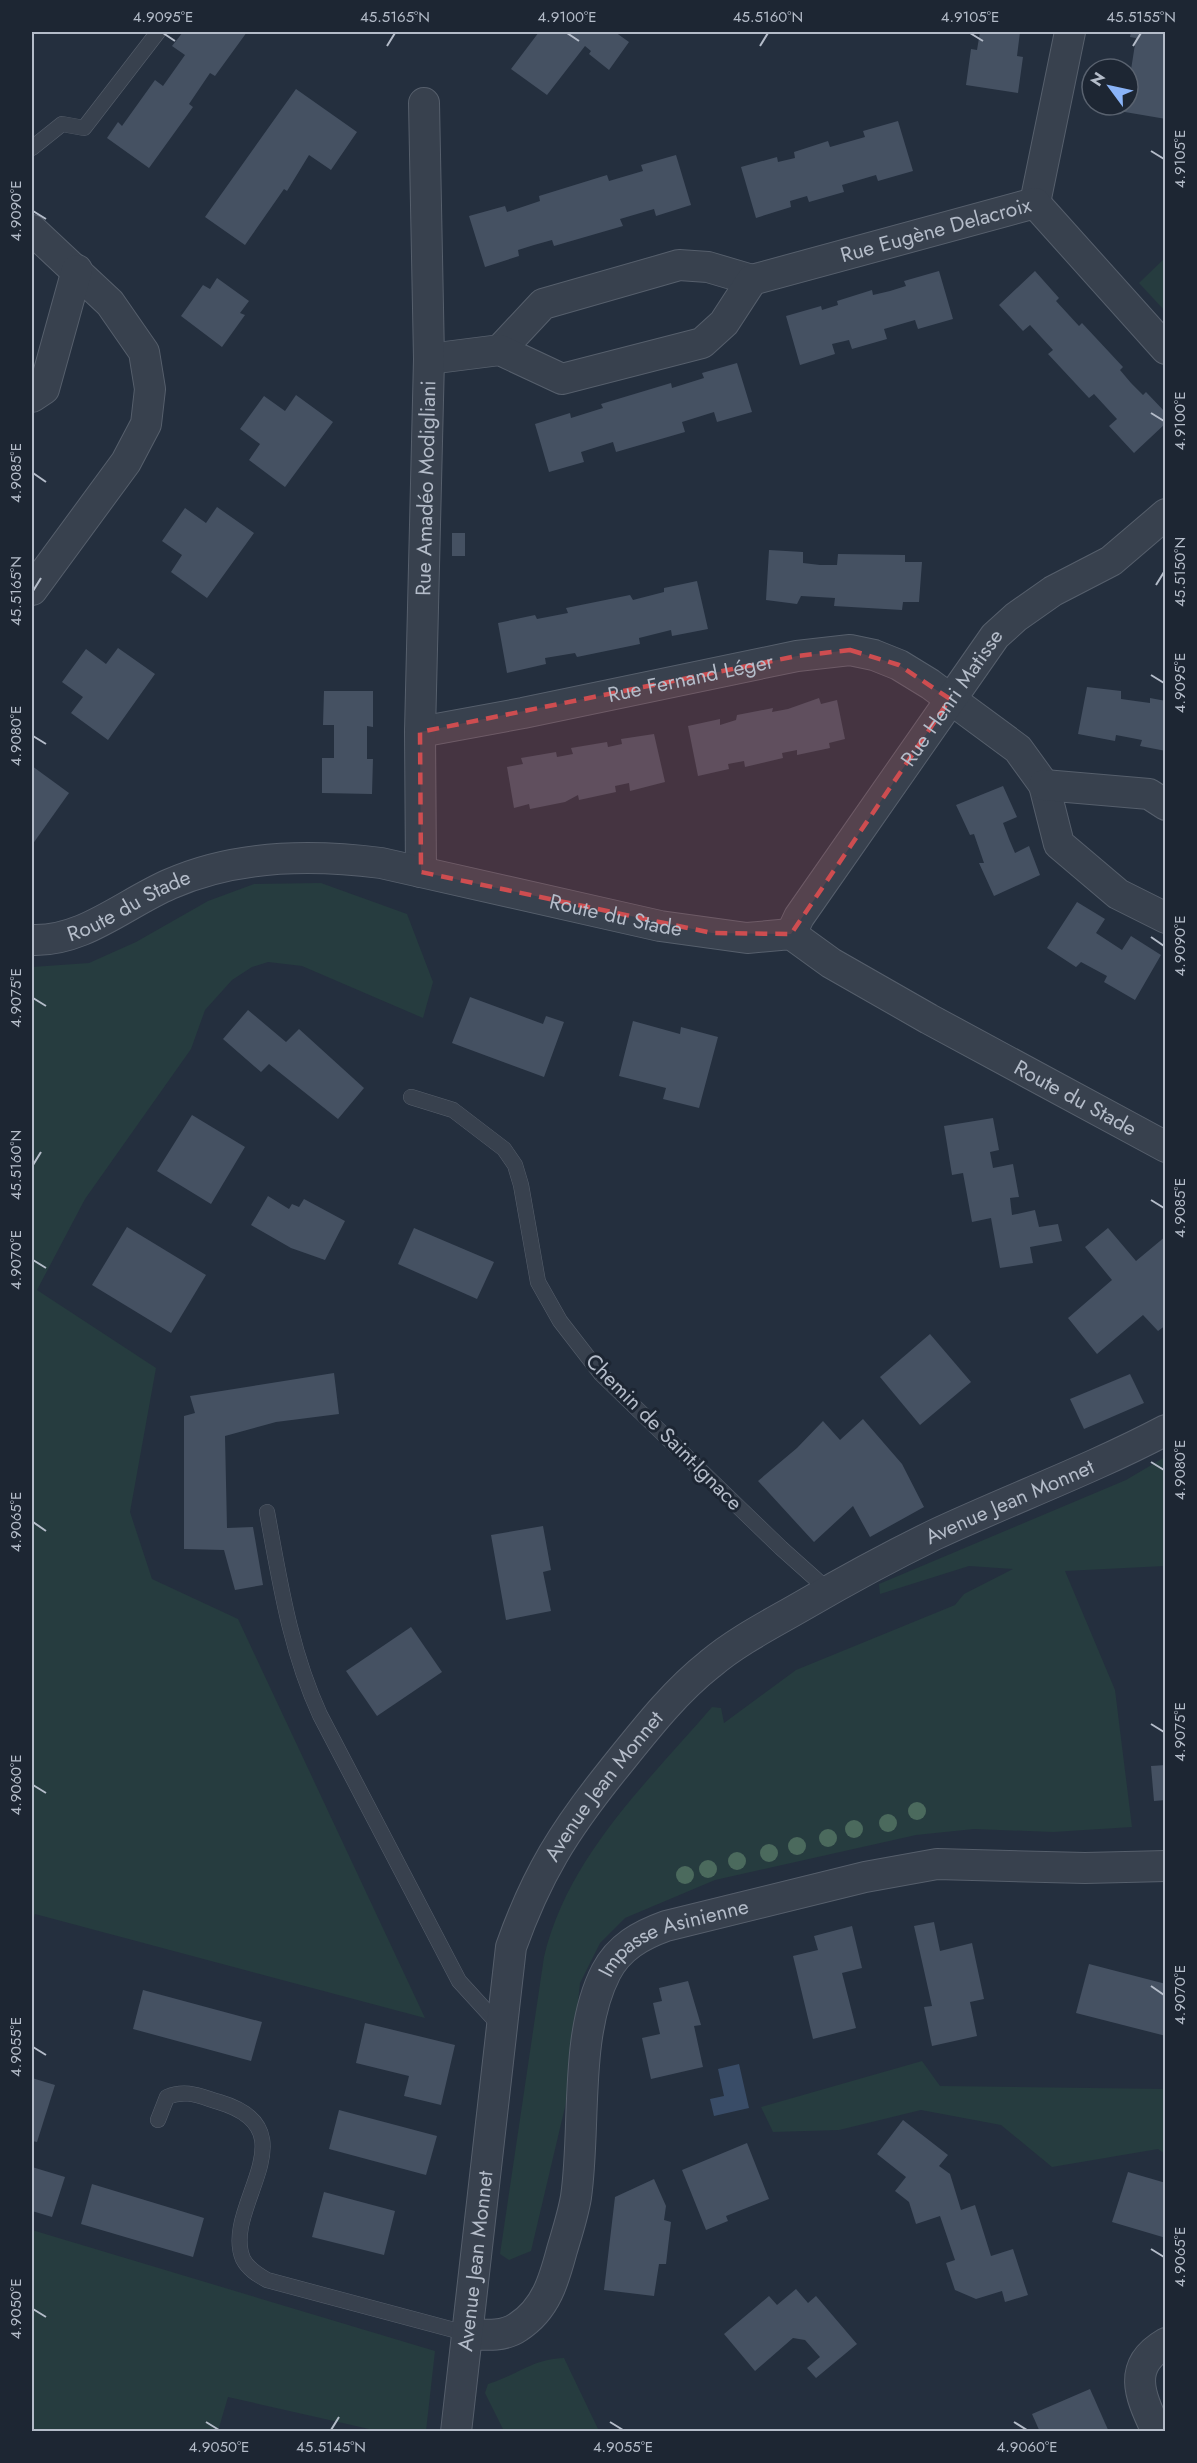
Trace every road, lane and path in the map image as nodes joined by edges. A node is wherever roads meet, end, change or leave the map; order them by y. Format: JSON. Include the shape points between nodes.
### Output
{"nodes":[{"id":1,"x":158,"y":32,"type":"edge"},
{"id":2,"x":1070,"y":32,"type":"edge"},
{"id":3,"x":424,"y":103,"type":"dead end"},
{"id":4,"x":32,"y":148,"type":"edge"},
{"id":5,"x":1035,"y":203,"type":"junction"},
{"id":6,"x":32,"y":230,"type":"edge"},
{"id":7,"x":77,"y":270,"type":"junction"},
{"id":8,"x":752,"y":280,"type":"junction"},
{"id":9,"x":1166,"y":349,"type":"edge"},
{"id":10,"x":500,"y":350,"type":"junction"},
{"id":11,"x":429,"y":359,"type":"junction"},
{"id":12,"x":32,"y":397,"type":"edge"},
{"id":13,"x":1166,"y":514,"type":"edge"},
{"id":14,"x":32,"y":590,"type":"edge"},
{"id":15,"x":950,"y":699,"type":"junction"},
{"id":16,"x":420,"y":732,"type":"junction"},
{"id":17,"x":1044,"y":785,"type":"junction"},
{"id":18,"x":1166,"y":805,"type":"edge"},
{"id":19,"x":421,"y":872,"type":"junction"},
{"id":20,"x":1166,"y":918,"type":"edge"},
{"id":21,"x":791,"y":934,"type":"junction"},
{"id":22,"x":32,"y":940,"type":"edge"},
{"id":23,"x":411,"y":1097,"type":"dead end"},
{"id":24,"x":1166,"y":1147,"type":"edge"},
{"id":25,"x":1166,"y":1430,"type":"edge"},
{"id":26,"x":267,"y":1512,"type":"dead end"},
{"id":27,"x":828,"y":1590,"type":"junction"},
{"id":28,"x":1166,"y":1866,"type":"edge"},
{"id":29,"x":502,"y":2028,"type":"junction"},
{"id":30,"x":158,"y":2120,"type":"dead end"},
{"id":31,"x":469,"y":2334,"type":"junction"},
{"id":32,"x":1166,"y":2343,"type":"edge"},
{"id":33,"x":456,"y":2432,"type":"edge"},
{"id":34,"x":1157,"y":2432,"type":"edge"}],
"edges":[{"from":1,"to":4,"type":"lane","via":[[84,128],[62,124]]},
{"from":2,"to":5,"type":"street"},
{"from":3,"to":11,"type":"street","name":"Rue Amadéo Modigliani"},
{"from":5,"to":8,"type":"street","name":"Rue Eugène Delacroix"},
{"from":5,"to":9,"type":"street","name":"Rue Eugène Delacroix"},
{"from":6,"to":7,"type":"street"},
{"from":7,"to":12,"type":"street","via":[[44,389]]},
{"from":7,"to":14,"type":"street","via":[[110,303],[144,352],[150,389],[146,424],[126,462]]},
{"from":8,"to":10,"type":"street","via":[[708,267],[679,265],[610,284],[543,304]]},
{"from":8,"to":10,"type":"street","via":[[724,322],[702,343],[562,379]]},
{"from":10,"to":11,"type":"street"},
{"from":11,"to":16,"type":"street","name":"Rue Amadéo Modigliani"},
{"from":13,"to":15,"type":"street","name":"Rue Henri Matisse","via":[[1111,561],[1053,591],[1017,617],[995,636]]},
{"from":15,"to":16,"type":"street","name":"Rue Fernand Léger","via":[[899,665],[850,650],[797,656]]},
{"from":15,"to":17,"type":"street","name":"Rue Fernand Léger","via":[[1018,749]]},
{"from":15,"to":21,"type":"street","name":"Rue Henri Matisse"},
{"from":16,"to":19,"type":"street","name":"Rue Amadéo Modigliani"},
{"from":17,"to":18,"type":"street","via":[[1149,794]]},
{"from":17,"to":20,"type":"street","via":[[1059,844],[1118,894]]},
{"from":19,"to":21,"type":"street","name":"Route du Stade","via":[[660,926],[747,938]]},
{"from":19,"to":22,"type":"street","name":"Route du Stade","via":[[337,857],[253,861],[171,883],[75,933]]},
{"from":21,"to":24,"type":"street","name":"Route du Stade","via":[[831,963],[909,1008]]},
{"from":23,"to":27,"type":"lane","name":"Chemin de Saint-Ignace","via":[[453,1110],[504,1149],[515,1165],[521,1185],[537,1282],[560,1322],[601,1374]]},
{"from":25,"to":27,"type":"street","name":"Avenue Jean Monnet","via":[[934,1535]]},
{"from":26,"to":29,"type":"lane","via":[[288,1623],[302,1675],[320,1715],[459,1981]]},
{"from":27,"to":29,"type":"street","name":"Avenue Jean Monnet","via":[[710,1664],[665,1707],[571,1822],[546,1863],[511,1947]]},
{"from":28,"to":31,"type":"street","name":"Impasse Asinienne","via":[[937,1864],[865,1877],[642,1935],[622,1950],[607,1970],[597,1994],[589,2028],[576,2198],[552,2287],[540,2306],[517,2328],[495,2335]]},
{"from":29,"to":31,"type":"street","name":"Avenue Jean Monnet","via":[[478,2220]]},
{"from":30,"to":31,"type":"lane","via":[[167,2097],[181,2091],[230,2105],[250,2118],[261,2134],[264,2148],[244,2217],[241,2247],[243,2260],[254,2272],[267,2280]]},
{"from":31,"to":33,"type":"street","name":"Avenue Jean Monnet"},
{"from":32,"to":34,"type":"street","via":[[1149,2355],[1140,2371],[1141,2398]]}]}
